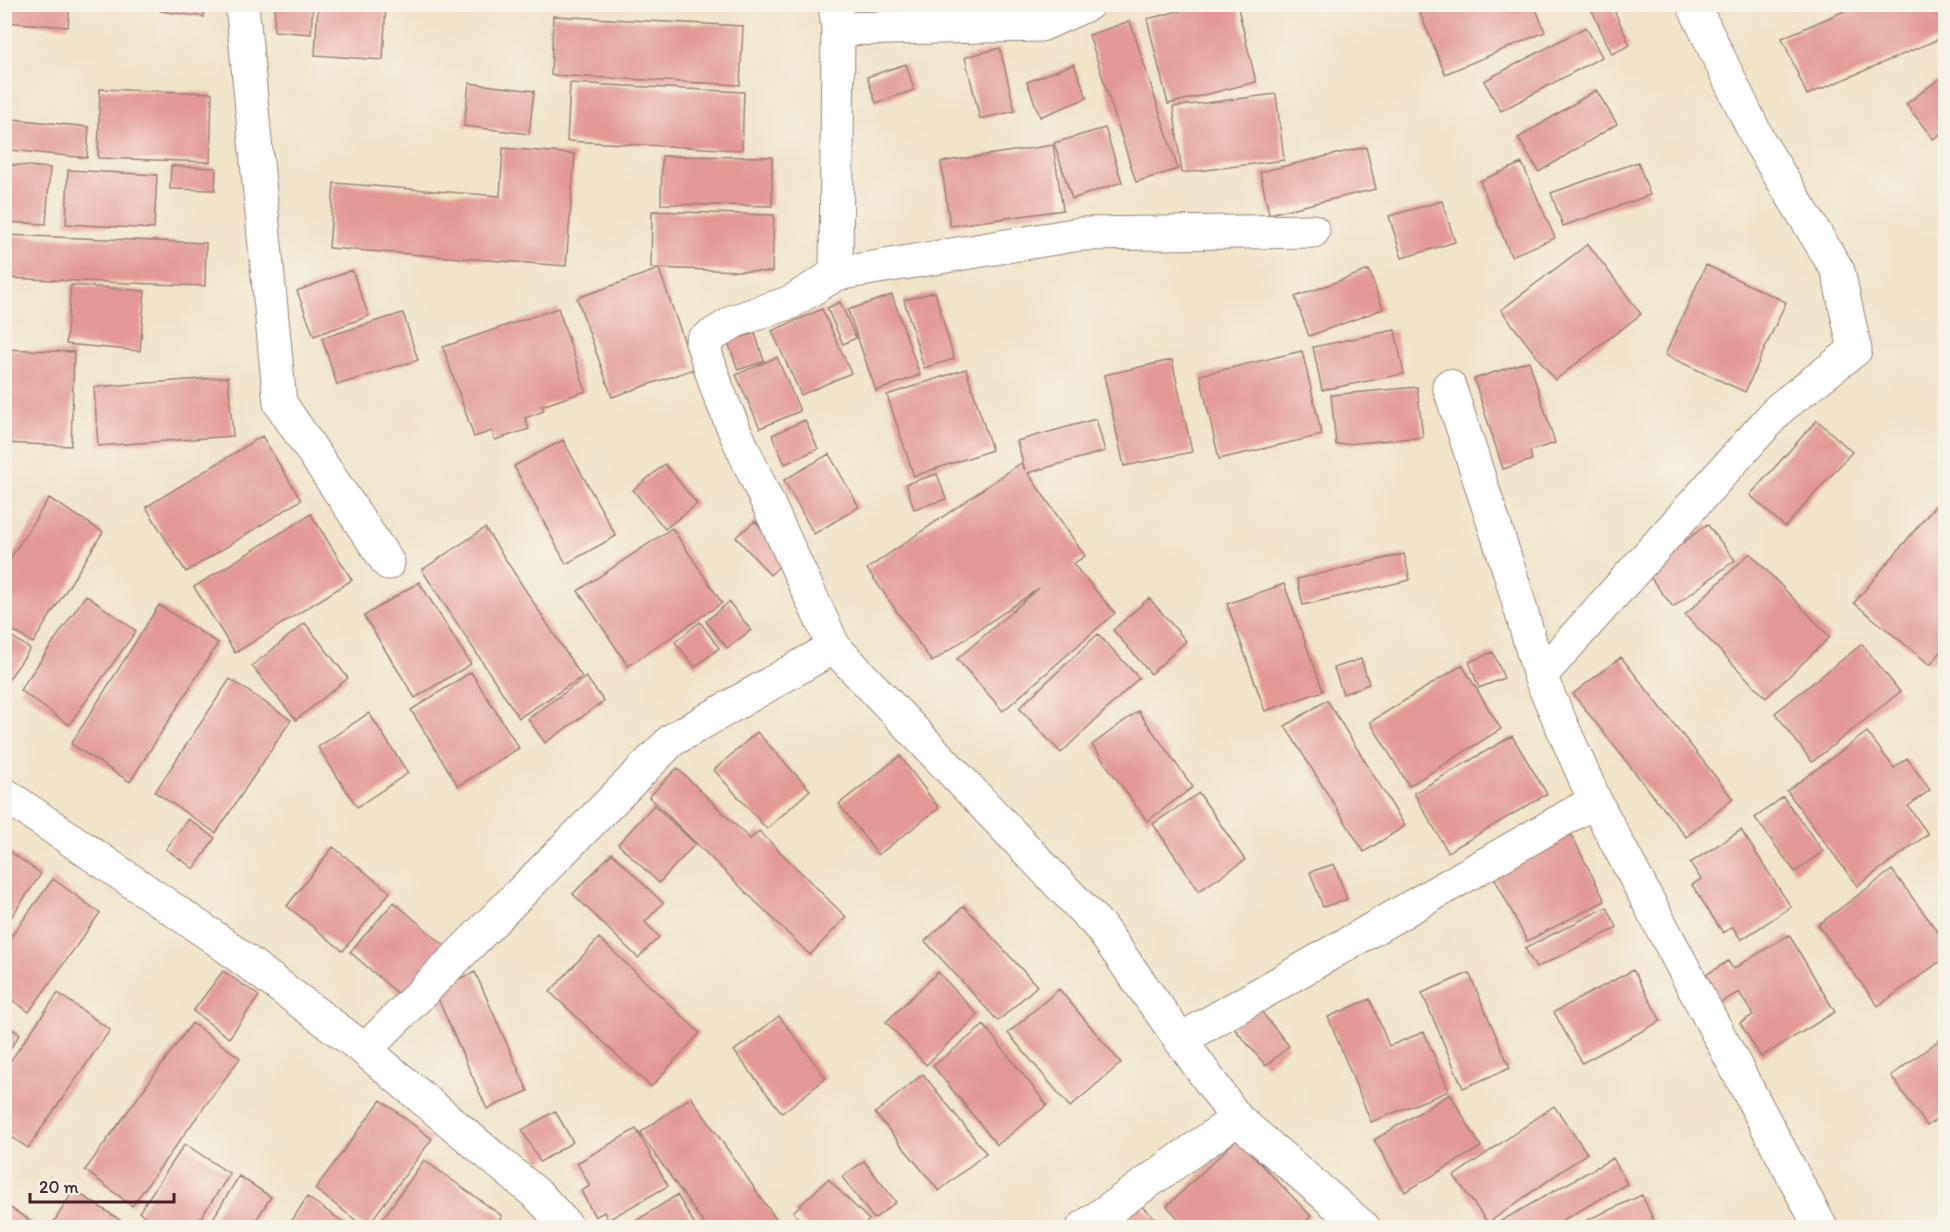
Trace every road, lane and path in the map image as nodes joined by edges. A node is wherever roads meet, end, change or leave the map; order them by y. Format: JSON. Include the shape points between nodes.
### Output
{"nodes":[{"id":1,"x":242,"y":4,"type":"edge"},
{"id":2,"x":1088,"y":4,"type":"edge"},
{"id":3,"x":1693,"y":4,"type":"edge"},
{"id":4,"x":837,"y":17,"type":"edge"},
{"id":5,"x":1313,"y":231,"type":"dead end"},
{"id":6,"x":836,"y":274,"type":"junction"},
{"id":7,"x":1449,"y":386,"type":"dead end"},
{"id":8,"x":388,"y":563,"type":"dead end"},
{"id":9,"x":834,"y":647,"type":"junction"},
{"id":10,"x":1540,"y":676,"type":"junction"},
{"id":11,"x":4,"y":794,"type":"edge"},
{"id":12,"x":1595,"y":801,"type":"junction"},
{"id":13,"x":1180,"y":1040,"type":"junction"},
{"id":14,"x":365,"y":1050,"type":"junction"},
{"id":15,"x":1237,"y":1119,"type":"junction"},
{"id":16,"x":568,"y":1227,"type":"edge"},
{"id":17,"x":1083,"y":1227,"type":"edge"},
{"id":18,"x":1364,"y":1227,"type":"edge"},
{"id":19,"x":1821,"y":1227,"type":"edge"}],
"edges":[{"from":1,"to":8,"type":"street","via":[[280,403]]},
{"from":2,"to":4,"type":"street","via":[[1041,25]]},
{"from":3,"to":10,"type":"street","via":[[1759,141],[1838,271],[1855,350],[1780,408]]},
{"from":4,"to":6,"type":"street"},
{"from":5,"to":6,"type":"street","via":[[1080,234]]},
{"from":6,"to":9,"type":"street","via":[[791,302],[735,321],[702,342],[736,434]]},
{"from":7,"to":10,"type":"street"},
{"from":9,"to":13,"type":"street","via":[[1100,927]]},
{"from":9,"to":14,"type":"street","via":[[672,740]]},
{"from":10,"to":12,"type":"street"},
{"from":11,"to":14,"type":"street","via":[[215,938]]},
{"from":12,"to":13,"type":"street"},
{"from":12,"to":19,"type":"street"},
{"from":13,"to":15,"type":"street"},
{"from":14,"to":16,"type":"street","via":[[540,1197]]},
{"from":15,"to":17,"type":"street"},
{"from":15,"to":18,"type":"street"}]}
